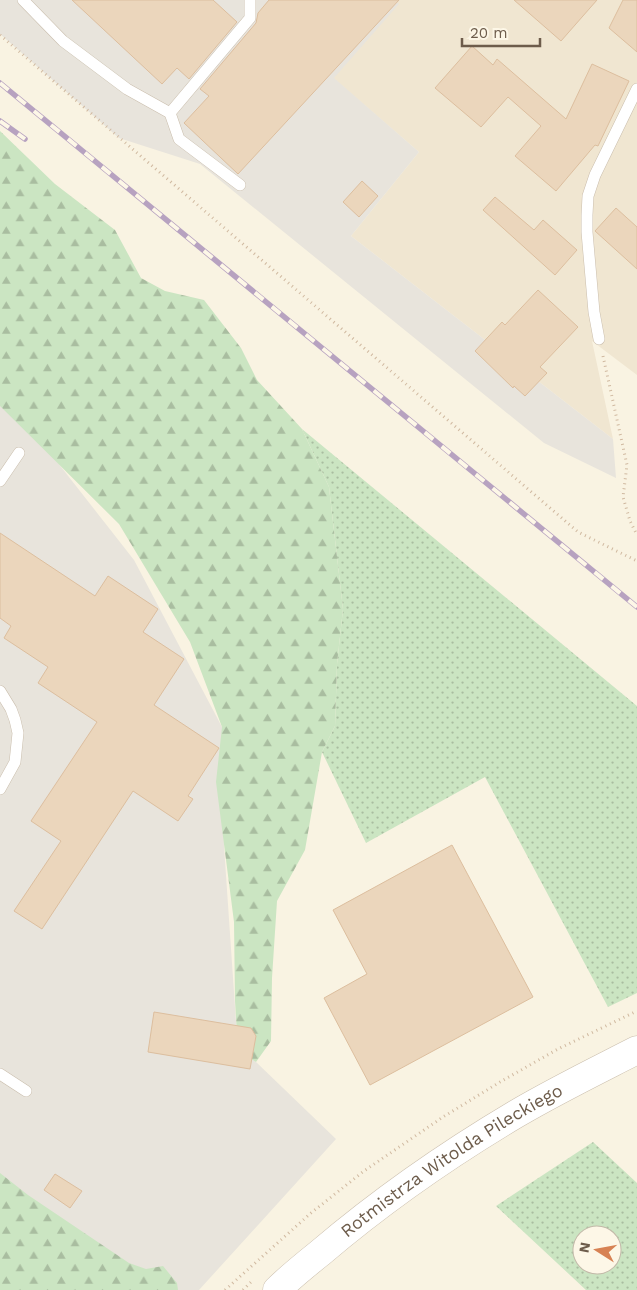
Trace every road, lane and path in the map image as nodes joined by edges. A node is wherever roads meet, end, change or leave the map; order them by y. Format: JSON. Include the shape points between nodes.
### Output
{"nodes":[{"id":1,"x":23,"y":0,"type":"edge"},
{"id":2,"x":250,"y":0,"type":"edge"},
{"id":3,"x":0,"y":35,"type":"edge"},
{"id":4,"x":637,"y":89,"type":"edge"},
{"id":5,"x":170,"y":113,"type":"junction"},
{"id":6,"x":240,"y":185,"type":"dead end"},
{"id":7,"x":599,"y":339,"type":"joint"},
{"id":8,"x":19,"y":453,"type":"dead end"},
{"id":9,"x":0,"y":481,"type":"edge"},
{"id":10,"x":637,"y":534,"type":"edge"},
{"id":11,"x":637,"y":560,"type":"edge"},
{"id":12,"x":0,"y":691,"type":"edge"},
{"id":13,"x":0,"y":789,"type":"edge"},
{"id":14,"x":637,"y":1050,"type":"edge"},
{"id":15,"x":0,"y":1074,"type":"edge"},
{"id":16,"x":26,"y":1091,"type":"dead end"},
{"id":17,"x":276,"y":1290,"type":"edge"}],
"edges":[{"from":1,"to":5,"type":"lane","via":[[63,41],[127,88]]},
{"from":2,"to":5,"type":"lane","via":[[250,18]]},
{"from":3,"to":11,"type":"path","via":[[578,532]]},
{"from":4,"to":7,"type":"lane","via":[[588,196],[587,232]]},
{"from":5,"to":6,"type":"lane","via":[[179,139]]},
{"from":7,"to":10,"type":"path","via":[[627,465],[623,496]]},
{"from":8,"to":9,"type":"lane"},
{"from":12,"to":13,"type":"lane","via":[[11,710],[18,733],[15,762]]},
{"from":14,"to":17,"type":"street","name":"Rotmistrza Witolda Pileckiego","via":[[516,1114],[419,1176],[379,1204]]},
{"from":15,"to":16,"type":"lane"}]}
